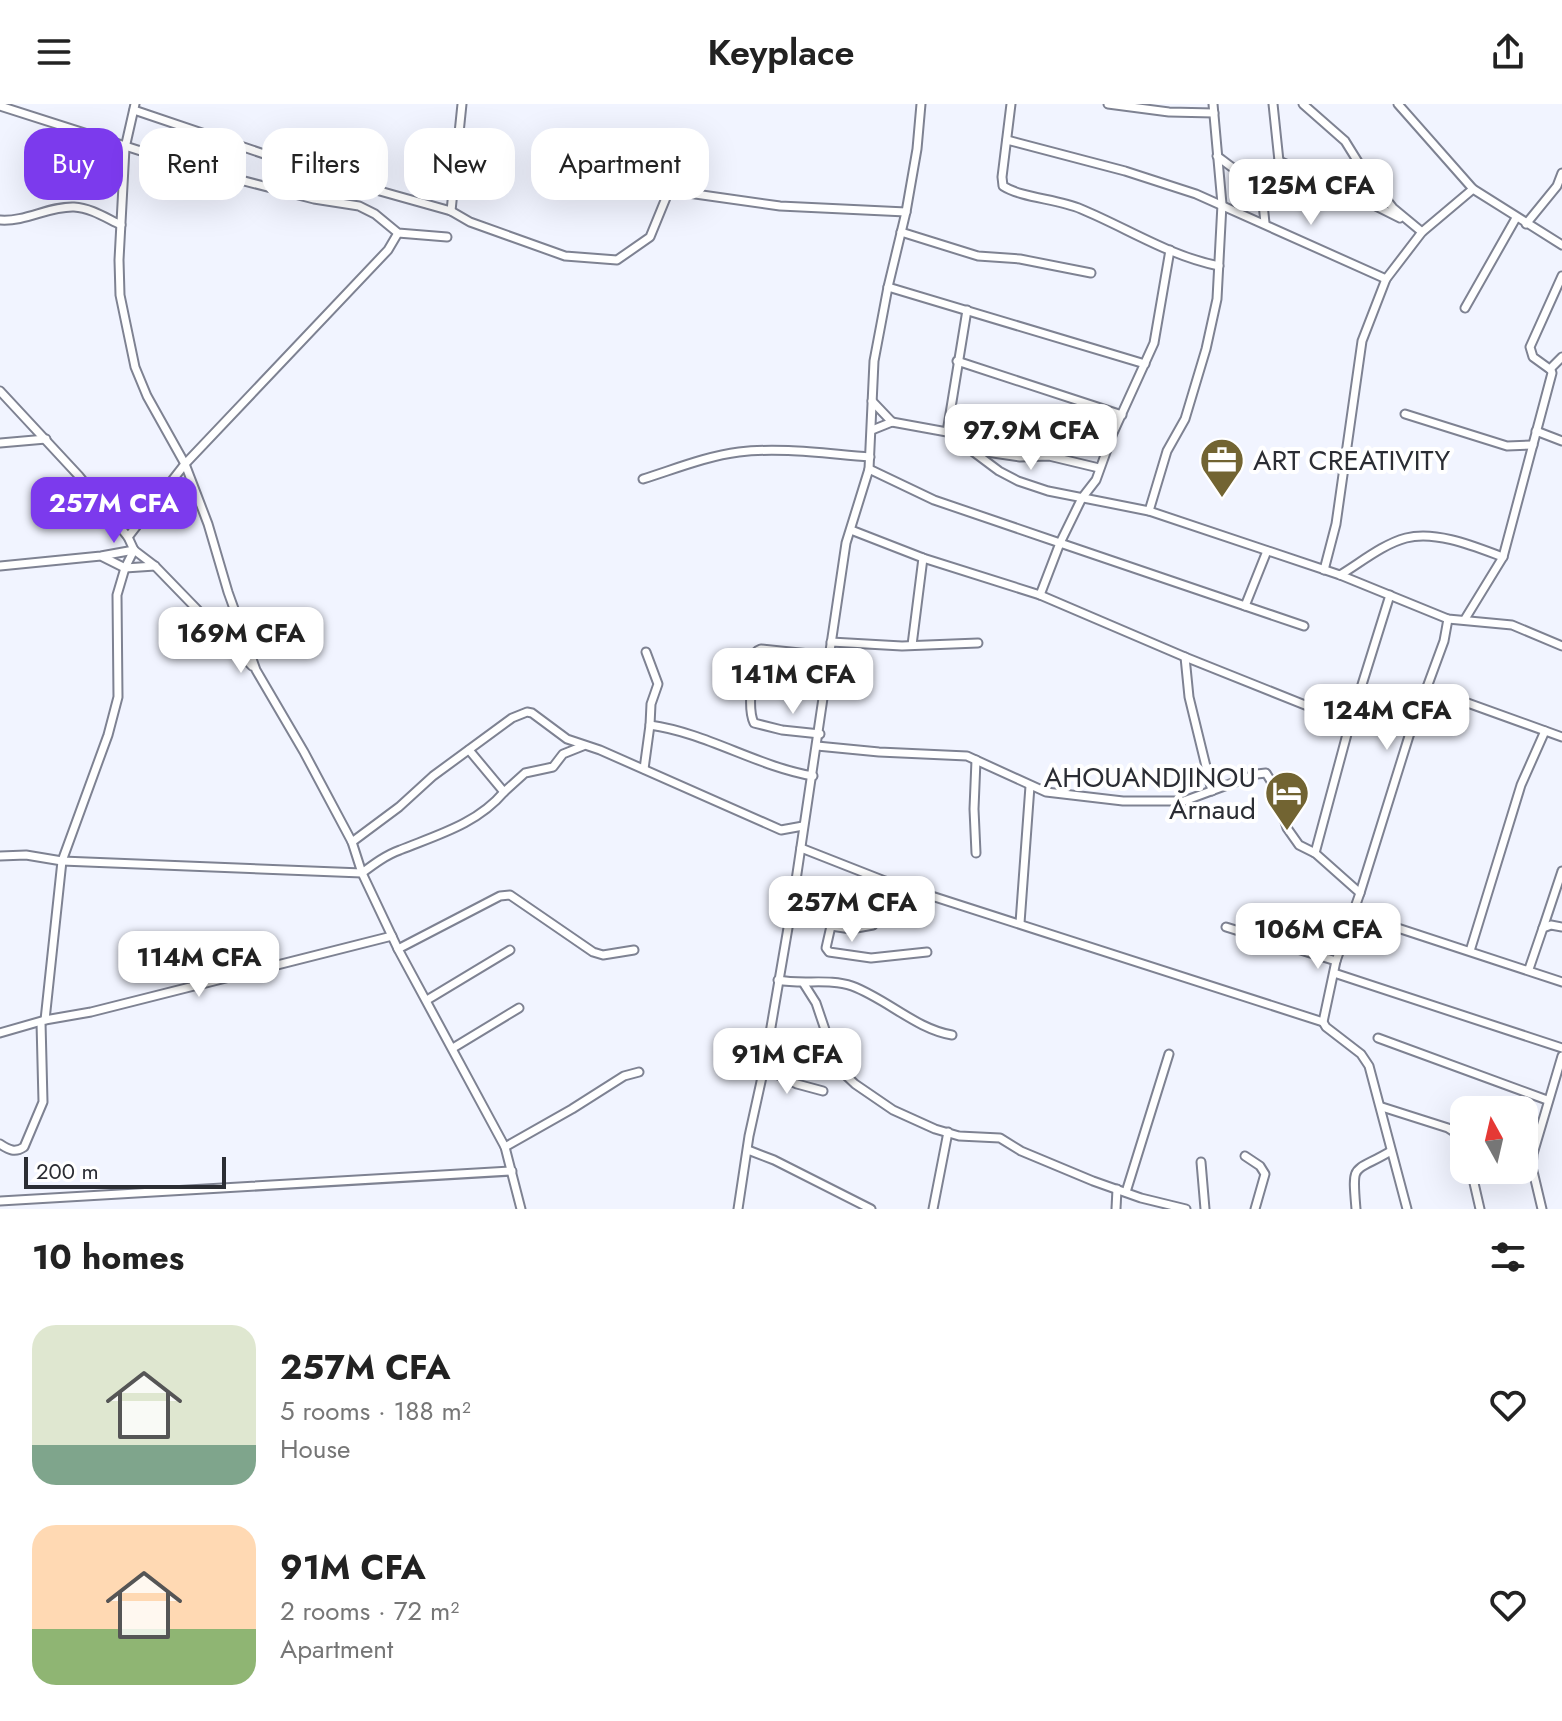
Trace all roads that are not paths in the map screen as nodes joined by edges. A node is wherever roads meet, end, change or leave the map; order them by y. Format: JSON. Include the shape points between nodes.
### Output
{"nodes":[{"id":1,"x":462,"y":104,"type":"edge"},
{"id":2,"x":921,"y":104,"type":"edge"},
{"id":3,"x":1011,"y":104,"type":"edge"},
{"id":4,"x":1108,"y":104,"type":"edge"},
{"id":5,"x":1213,"y":104,"type":"edge"},
{"id":6,"x":1273,"y":104,"type":"edge"},
{"id":7,"x":1303,"y":104,"type":"edge"},
{"id":8,"x":1398,"y":104,"type":"edge"},
{"id":9,"x":0,"y":106,"type":"edge"},
{"id":10,"x":134,"y":107,"type":"edge"},
{"id":11,"x":1153,"y":107,"type":"edge"},
{"id":12,"x":1214,"y":113,"type":"junction"},
{"id":13,"x":1007,"y":140,"type":"junction"},
{"id":14,"x":125,"y":148,"type":"junction"},
{"id":15,"x":1217,"y":156,"type":"junction"},
{"id":16,"x":1279,"y":161,"type":"junction"},
{"id":17,"x":1562,"y":173,"type":"edge"},
{"id":18,"x":1260,"y":175,"type":"junction"},
{"id":19,"x":1559,"y":186,"type":"edge"},
{"id":20,"x":1473,"y":189,"type":"junction"},
{"id":21,"x":1222,"y":204,"type":"junction"},
{"id":22,"x":451,"y":211,"type":"junction"},
{"id":23,"x":906,"y":212,"type":"junction"},
{"id":24,"x":1516,"y":218,"type":"junction"},
{"id":25,"x":0,"y":220,"type":"edge"},
{"id":26,"x":1406,"y":221,"type":"junction"},
{"id":27,"x":1265,"y":223,"type":"junction"},
{"id":28,"x":1526,"y":224,"type":"junction"},
{"id":29,"x":121,"y":225,"type":"junction"},
{"id":30,"x":901,"y":232,"type":"junction"},
{"id":31,"x":1422,"y":232,"type":"junction"},
{"id":32,"x":398,"y":233,"type":"junction"},
{"id":33,"x":447,"y":237,"type":"dead end"},
{"id":34,"x":1562,"y":245,"type":"edge"},
{"id":35,"x":1170,"y":250,"type":"junction"},
{"id":36,"x":1219,"y":266,"type":"junction"},
{"id":37,"x":1091,"y":273,"type":"dead end"},
{"id":38,"x":1562,"y":276,"type":"edge"},
{"id":39,"x":1386,"y":279,"type":"junction"},
{"id":40,"x":888,"y":287,"type":"junction"},
{"id":41,"x":1465,"y":308,"type":"dead end"},
{"id":42,"x":967,"y":310,"type":"junction"},
{"id":43,"x":1562,"y":357,"type":"edge"},
{"id":44,"x":957,"y":361,"type":"junction"},
{"id":45,"x":1145,"y":364,"type":"junction"},
{"id":46,"x":1550,"y":369,"type":"junction"},
{"id":47,"x":0,"y":391,"type":"edge"},
{"id":48,"x":872,"y":401,"type":"junction"},
{"id":49,"x":1405,"y":414,"type":"dead end"},
{"id":50,"x":1122,"y":415,"type":"junction"},
{"id":51,"x":892,"y":422,"type":"junction"},
{"id":52,"x":872,"y":430,"type":"junction"},
{"id":53,"x":1536,"y":431,"type":"junction"},
{"id":54,"x":947,"y":432,"type":"junction"},
{"id":55,"x":46,"y":439,"type":"junction"},
{"id":56,"x":1562,"y":441,"type":"edge"},
{"id":57,"x":0,"y":443,"type":"edge"},
{"id":58,"x":1533,"y":445,"type":"junction"},
{"id":59,"x":971,"y":450,"type":"junction"},
{"id":60,"x":870,"y":457,"type":"junction"},
{"id":61,"x":185,"y":464,"type":"junction"},
{"id":62,"x":1099,"y":468,"type":"junction"},
{"id":63,"x":869,"y":469,"type":"junction"},
{"id":64,"x":643,"y":479,"type":"dead end"},
{"id":65,"x":1082,"y":498,"type":"junction"},
{"id":66,"x":1149,"y":511,"type":"junction"},
{"id":67,"x":851,"y":530,"type":"junction"},
{"id":68,"x":128,"y":537,"type":"junction"},
{"id":69,"x":1060,"y":543,"type":"junction"},
{"id":70,"x":134,"y":550,"type":"junction"},
{"id":71,"x":1267,"y":551,"type":"junction"},
{"id":72,"x":101,"y":556,"type":"junction"},
{"id":73,"x":1503,"y":557,"type":"junction"},
{"id":74,"x":923,"y":558,"type":"junction"},
{"id":75,"x":0,"y":566,"type":"edge"},
{"id":76,"x":155,"y":566,"type":"junction"},
{"id":77,"x":125,"y":568,"type":"junction"},
{"id":78,"x":1324,"y":570,"type":"junction"},
{"id":79,"x":1340,"y":575,"type":"junction"},
{"id":80,"x":1040,"y":595,"type":"junction"},
{"id":81,"x":1390,"y":595,"type":"junction"},
{"id":82,"x":1245,"y":606,"type":"junction"},
{"id":83,"x":1448,"y":619,"type":"junction"},
{"id":84,"x":1465,"y":619,"type":"junction"},
{"id":85,"x":1304,"y":626,"type":"dead end"},
{"id":86,"x":831,"y":642,"type":"junction"},
{"id":87,"x":978,"y":643,"type":"dead end"},
{"id":88,"x":912,"y":645,"type":"junction"},
{"id":89,"x":1562,"y":646,"type":"edge"},
{"id":90,"x":646,"y":652,"type":"dead end"},
{"id":91,"x":829,"y":656,"type":"junction"},
{"id":92,"x":1185,"y":657,"type":"junction"},
{"id":93,"x":256,"y":670,"type":"junction"},
{"id":94,"x":1426,"y":688,"type":"junction"},
{"id":95,"x":1350,"y":723,"type":"junction"},
{"id":96,"x":650,"y":725,"type":"junction"},
{"id":97,"x":1545,"y":731,"type":"junction"},
{"id":98,"x":820,"y":734,"type":"junction"},
{"id":99,"x":1562,"y":737,"type":"edge"},
{"id":100,"x":583,"y":746,"type":"junction"},
{"id":101,"x":817,"y":746,"type":"junction"},
{"id":102,"x":469,"y":750,"type":"junction"},
{"id":103,"x":976,"y":760,"type":"junction"},
{"id":104,"x":644,"y":769,"type":"junction"},
{"id":105,"x":813,"y":776,"type":"junction"},
{"id":106,"x":1030,"y":786,"type":"junction"},
{"id":107,"x":1212,"y":791,"type":"junction"},
{"id":108,"x":504,"y":792,"type":"junction"},
{"id":109,"x":803,"y":826,"type":"junction"},
{"id":110,"x":786,"y":831,"type":"junction"},
{"id":111,"x":352,"y":842,"type":"junction"},
{"id":112,"x":801,"y":844,"type":"junction"},
{"id":113,"x":976,"y":853,"type":"dead end"},
{"id":114,"x":1315,"y":853,"type":"junction"},
{"id":115,"x":0,"y":856,"type":"edge"},
{"id":116,"x":62,"y":861,"type":"junction"},
{"id":117,"x":1562,"y":871,"type":"edge"},
{"id":118,"x":362,"y":873,"type":"junction"},
{"id":119,"x":795,"y":887,"type":"junction"},
{"id":120,"x":1360,"y":893,"type":"junction"},
{"id":121,"x":1352,"y":913,"type":"junction"},
{"id":122,"x":1020,"y":923,"type":"junction"},
{"id":123,"x":873,"y":925,"type":"dead end"},
{"id":124,"x":831,"y":926,"type":"junction"},
{"id":125,"x":1226,"y":927,"type":"dead end"},
{"id":126,"x":1562,"y":927,"type":"edge"},
{"id":127,"x":1543,"y":928,"type":"junction"},
{"id":128,"x":392,"y":936,"type":"junction"},
{"id":129,"x":398,"y":949,"type":"junction"},
{"id":130,"x":510,"y":950,"type":"dead end"},
{"id":131,"x":634,"y":950,"type":"dead end"},
{"id":132,"x":1470,"y":951,"type":"junction"},
{"id":133,"x":927,"y":952,"type":"dead end"},
{"id":134,"x":1336,"y":961,"type":"junction"},
{"id":135,"x":1529,"y":969,"type":"junction"},
{"id":136,"x":1334,"y":973,"type":"junction"},
{"id":137,"x":778,"y":980,"type":"junction"},
{"id":138,"x":1562,"y":982,"type":"edge"},
{"id":139,"x":804,"y":984,"type":"junction"},
{"id":140,"x":427,"y":1000,"type":"junction"},
{"id":141,"x":519,"y":1008,"type":"dead end"},
{"id":142,"x":43,"y":1021,"type":"junction"},
{"id":143,"x":1323,"y":1022,"type":"junction"},
{"id":144,"x":0,"y":1033,"type":"edge"},
{"id":145,"x":952,"y":1035,"type":"dead end"},
{"id":146,"x":1378,"y":1038,"type":"dead end"},
{"id":147,"x":453,"y":1048,"type":"junction"},
{"id":148,"x":1562,"y":1048,"type":"edge"},
{"id":149,"x":1169,"y":1054,"type":"dead end"},
{"id":150,"x":1562,"y":1056,"type":"edge"},
{"id":151,"x":764,"y":1068,"type":"junction"},
{"id":152,"x":639,"y":1072,"type":"dead end"},
{"id":153,"x":823,"y":1091,"type":"dead end"},
{"id":154,"x":1547,"y":1100,"type":"junction"},
{"id":155,"x":1382,"y":1107,"type":"junction"},
{"id":156,"x":1538,"y":1125,"type":"edge"},
{"id":157,"x":1450,"y":1129,"type":"edge"},
{"id":158,"x":948,"y":1132,"type":"junction"},
{"id":159,"x":0,"y":1144,"type":"edge"},
{"id":160,"x":505,"y":1147,"type":"junction"},
{"id":161,"x":748,"y":1150,"type":"junction"},
{"id":162,"x":1391,"y":1151,"type":"junction"},
{"id":163,"x":1245,"y":1156,"type":"dead end"},
{"id":164,"x":1201,"y":1162,"type":"dead end"},
{"id":165,"x":512,"y":1171,"type":"junction"},
{"id":166,"x":1474,"y":1184,"type":"edge"},
{"id":167,"x":1536,"y":1184,"type":"edge"},
{"id":168,"x":1117,"y":1189,"type":"junction"},
{"id":169,"x":1126,"y":1192,"type":"junction"},
{"id":170,"x":0,"y":1201,"type":"edge"},
{"id":171,"x":521,"y":1209,"type":"edge"},
{"id":172,"x":738,"y":1209,"type":"edge"},
{"id":173,"x":871,"y":1209,"type":"edge"},
{"id":174,"x":933,"y":1209,"type":"edge"},
{"id":175,"x":1116,"y":1209,"type":"edge"},
{"id":176,"x":1184,"y":1209,"type":"edge"},
{"id":177,"x":1205,"y":1209,"type":"edge"},
{"id":178,"x":1255,"y":1209,"type":"edge"},
{"id":179,"x":1356,"y":1209,"type":"edge"},
{"id":180,"x":1407,"y":1209,"type":"edge"},
{"id":181,"x":1480,"y":1209,"type":"edge"},
{"id":182,"x":1542,"y":1209,"type":"edge"}],
"edges":[{"from":1,"to":22,"type":"street"},
{"from":2,"to":23,"type":"street"},
{"from":3,"to":13,"type":"street"},
{"from":4,"to":11,"type":"street"},
{"from":5,"to":12,"type":"street"},
{"from":6,"to":16,"type":"street"},
{"from":7,"to":26,"type":"street","via":[[1345,141]]},
{"from":8,"to":20,"type":"street"},
{"from":9,"to":14,"type":"street"},
{"from":10,"to":14,"type":"street"},
{"from":10,"to":22,"type":"street","via":[[344,181]]},
{"from":11,"to":12,"type":"street"},
{"from":12,"to":15,"type":"street"},
{"from":13,"to":21,"type":"street","via":[[1144,176]]},
{"from":13,"to":35,"type":"street","via":[[1002,177],[1007,189],[1081,209]]},
{"from":14,"to":29,"type":"street"},
{"from":14,"to":32,"type":"street","via":[[265,187],[359,206]]},
{"from":15,"to":18,"type":"street","via":[[1238,174]]},
{"from":15,"to":21,"type":"street"},
{"from":16,"to":18,"type":"street"},
{"from":16,"to":26,"type":"street"},
{"from":17,"to":19,"type":"street"},
{"from":18,"to":27,"type":"street"},
{"from":19,"to":28,"type":"street"},
{"from":20,"to":24,"type":"street"},
{"from":20,"to":31,"type":"street"},
{"from":21,"to":27,"type":"street"},
{"from":21,"to":36,"type":"street"},
{"from":22,"to":23,"type":"street","via":[[565,256],[617,260],[650,237],[668,193],[780,206]]},
{"from":23,"to":30,"type":"street"},
{"from":24,"to":28,"type":"street"},
{"from":24,"to":41,"type":"street"},
{"from":25,"to":29,"type":"street","via":[[73,207]]},
{"from":26,"to":31,"type":"street"},
{"from":27,"to":39,"type":"street"},
{"from":28,"to":34,"type":"street"},
{"from":29,"to":61,"type":"street","via":[[120,295],[135,367]]},
{"from":30,"to":37,"type":"street","via":[[978,256]]},
{"from":30,"to":40,"type":"street"},
{"from":31,"to":39,"type":"street"},
{"from":32,"to":33,"type":"street"},
{"from":32,"to":61,"type":"street","via":[[388,250]]},
{"from":35,"to":36,"type":"street"},
{"from":35,"to":45,"type":"street","via":[[1160,320]]},
{"from":36,"to":66,"type":"street","via":[[1206,349]]},
{"from":38,"to":46,"type":"street","via":[[1530,347],[1533,357]]},
{"from":39,"to":78,"type":"street","via":[[1362,341],[1336,524]]},
{"from":40,"to":42,"type":"street"},
{"from":40,"to":48,"type":"street"},
{"from":42,"to":44,"type":"street"},
{"from":42,"to":45,"type":"street"},
{"from":43,"to":46,"type":"street"},
{"from":44,"to":50,"type":"street"},
{"from":44,"to":54,"type":"street"},
{"from":45,"to":50,"type":"street"},
{"from":46,"to":53,"type":"street"},
{"from":47,"to":55,"type":"street"},
{"from":48,"to":51,"type":"street"},
{"from":48,"to":52,"type":"street"},
{"from":49,"to":58,"type":"street","via":[[1507,446]]},
{"from":50,"to":62,"type":"street"},
{"from":51,"to":52,"type":"street"},
{"from":51,"to":54,"type":"street"},
{"from":52,"to":60,"type":"street"},
{"from":53,"to":56,"type":"street"},
{"from":53,"to":58,"type":"street"},
{"from":54,"to":59,"type":"street"},
{"from":55,"to":57,"type":"street"},
{"from":55,"to":68,"type":"street"},
{"from":58,"to":73,"type":"street"},
{"from":59,"to":62,"type":"street","via":[[1049,456]]},
{"from":59,"to":65,"type":"street","via":[[1018,481]]},
{"from":60,"to":63,"type":"street"},
{"from":60,"to":64,"type":"street","via":[[766,450],[708,458]]},
{"from":61,"to":68,"type":"street"},
{"from":61,"to":93,"type":"street"},
{"from":62,"to":65,"type":"street"},
{"from":63,"to":67,"type":"street"},
{"from":63,"to":69,"type":"street","via":[[934,500]]},
{"from":65,"to":66,"type":"street"},
{"from":65,"to":69,"type":"street"},
{"from":66,"to":71,"type":"street"},
{"from":67,"to":74,"type":"street"},
{"from":67,"to":86,"type":"street"},
{"from":68,"to":70,"type":"street"},
{"from":69,"to":80,"type":"street"},
{"from":69,"to":82,"type":"street"},
{"from":70,"to":72,"type":"street"},
{"from":70,"to":76,"type":"street"},
{"from":70,"to":77,"type":"street"},
{"from":71,"to":78,"type":"street"},
{"from":71,"to":82,"type":"street"},
{"from":72,"to":75,"type":"street"},
{"from":72,"to":77,"type":"street"},
{"from":73,"to":79,"type":"street","via":[[1415,536]]},
{"from":73,"to":84,"type":"street"},
{"from":74,"to":80,"type":"street"},
{"from":74,"to":88,"type":"street"},
{"from":76,"to":77,"type":"street"},
{"from":76,"to":93,"type":"street"},
{"from":77,"to":116,"type":"street","via":[[117,595],[118,697]]},
{"from":78,"to":79,"type":"street"},
{"from":79,"to":81,"type":"street"},
{"from":80,"to":92,"type":"street"},
{"from":81,"to":83,"type":"street"},
{"from":81,"to":95,"type":"street"},
{"from":82,"to":85,"type":"street"},
{"from":83,"to":84,"type":"street"},
{"from":83,"to":94,"type":"street"},
{"from":84,"to":89,"type":"street","via":[[1512,625]]},
{"from":86,"to":88,"type":"street"},
{"from":86,"to":91,"type":"street"},
{"from":87,"to":88,"type":"street"},
{"from":90,"to":96,"type":"street","via":[[658,684]]},
{"from":91,"to":98,"type":"street"},
{"from":91,"to":98,"type":"street","via":[[761,649],[754,668],[754,723]]},
{"from":92,"to":95,"type":"street"},
{"from":92,"to":107,"type":"street"},
{"from":93,"to":111,"type":"street"},
{"from":94,"to":97,"type":"street"},
{"from":94,"to":120,"type":"street"},
{"from":95,"to":114,"type":"street"},
{"from":96,"to":104,"type":"street"},
{"from":96,"to":105,"type":"street","via":[[704,737],[760,762]]},
{"from":97,"to":99,"type":"street"},
{"from":97,"to":132,"type":"street","via":[[1521,785]]},
{"from":98,"to":101,"type":"street"},
{"from":100,"to":102,"type":"street","via":[[527,712]]},
{"from":100,"to":104,"type":"street"},
{"from":100,"to":108,"type":"street","via":[[563,754],[553,767],[525,773]]},
{"from":101,"to":103,"type":"street"},
{"from":101,"to":105,"type":"street"},
{"from":102,"to":108,"type":"street"},
{"from":102,"to":111,"type":"street"},
{"from":103,"to":106,"type":"street"},
{"from":103,"to":113,"type":"street"},
{"from":104,"to":110,"type":"street"},
{"from":105,"to":109,"type":"street"},
{"from":106,"to":107,"type":"street","via":[[1066,796],[1151,803],[1184,801]]},
{"from":106,"to":122,"type":"street"},
{"from":107,"to":114,"type":"street","via":[[1266,773],[1287,828],[1299,845]]},
{"from":108,"to":118,"type":"street","via":[[477,816]]},
{"from":109,"to":110,"type":"street"},
{"from":109,"to":112,"type":"street"},
{"from":110,"to":112,"type":"street"},
{"from":111,"to":118,"type":"street"},
{"from":112,"to":119,"type":"street"},
{"from":112,"to":122,"type":"street","via":[[885,881]]},
{"from":114,"to":120,"type":"street"},
{"from":115,"to":116,"type":"street"},
{"from":116,"to":118,"type":"street"},
{"from":116,"to":142,"type":"street"},
{"from":117,"to":127,"type":"street"},
{"from":118,"to":128,"type":"street"},
{"from":119,"to":124,"type":"street","via":[[828,897]]},
{"from":119,"to":137,"type":"street"},
{"from":120,"to":121,"type":"street"},
{"from":121,"to":132,"type":"street"},
{"from":121,"to":134,"type":"street"},
{"from":122,"to":143,"type":"street"},
{"from":123,"to":124,"type":"street"},
{"from":124,"to":133,"type":"street","via":[[826,948],[839,955],[883,958]]},
{"from":125,"to":134,"type":"street"},
{"from":126,"to":127,"type":"street"},
{"from":127,"to":135,"type":"street"},
{"from":128,"to":129,"type":"street"},
{"from":128,"to":142,"type":"street"},
{"from":129,"to":131,"type":"street","via":[[510,895],[593,952]]},
{"from":129,"to":140,"type":"street"},
{"from":130,"to":140,"type":"street"},
{"from":132,"to":135,"type":"street"},
{"from":134,"to":136,"type":"street"},
{"from":135,"to":138,"type":"street"},
{"from":136,"to":143,"type":"street"},
{"from":136,"to":148,"type":"street"},
{"from":137,"to":139,"type":"street"},
{"from":137,"to":151,"type":"street"},
{"from":139,"to":145,"type":"street","via":[[848,985]]},
{"from":139,"to":158,"type":"street","via":[[838,1068],[893,1110]]},
{"from":140,"to":147,"type":"street"},
{"from":141,"to":147,"type":"street"},
{"from":142,"to":144,"type":"street"},
{"from":142,"to":159,"type":"street","via":[[43,1102],[24,1147],[11,1151]]},
{"from":143,"to":155,"type":"street","via":[[1361,1054]]},
{"from":146,"to":154,"type":"street"},
{"from":147,"to":160,"type":"street"},
{"from":149,"to":169,"type":"street"},
{"from":150,"to":154,"type":"street"},
{"from":151,"to":153,"type":"street"},
{"from":151,"to":161,"type":"street"},
{"from":152,"to":160,"type":"street"},
{"from":154,"to":156,"type":"street"},
{"from":155,"to":157,"type":"street"},
{"from":155,"to":162,"type":"street"},
{"from":158,"to":168,"type":"street","via":[[1000,1138]]},
{"from":158,"to":174,"type":"street"},
{"from":160,"to":165,"type":"street"},
{"from":161,"to":172,"type":"street"},
{"from":161,"to":173,"type":"street"},
{"from":162,"to":179,"type":"street","via":[[1356,1169]]},
{"from":162,"to":180,"type":"street"},
{"from":163,"to":178,"type":"street","via":[[1265,1174]]},
{"from":164,"to":177,"type":"street"},
{"from":165,"to":170,"type":"street"},
{"from":165,"to":171,"type":"street"},
{"from":166,"to":181,"type":"street"},
{"from":167,"to":182,"type":"street"},
{"from":168,"to":169,"type":"street"},
{"from":168,"to":175,"type":"street"},
{"from":169,"to":176,"type":"street"}]}
